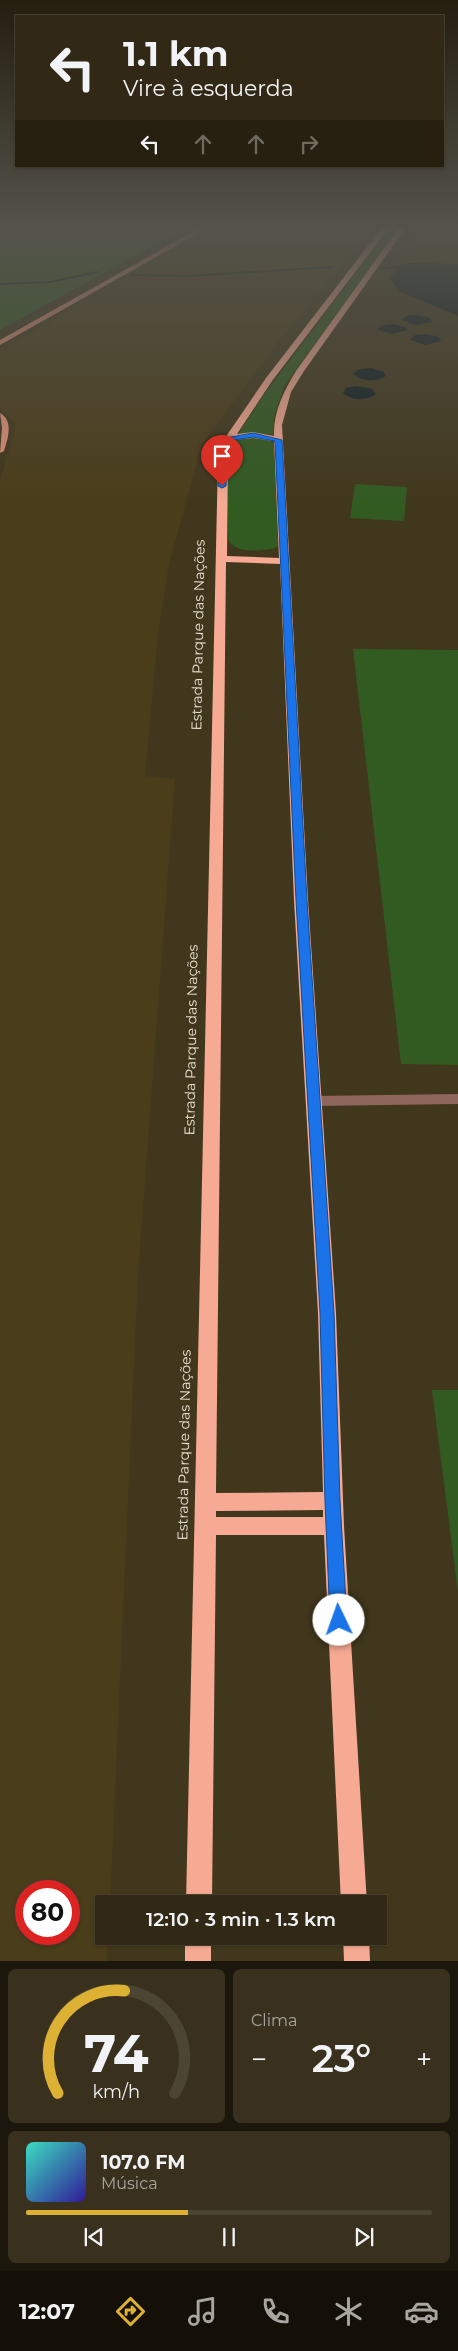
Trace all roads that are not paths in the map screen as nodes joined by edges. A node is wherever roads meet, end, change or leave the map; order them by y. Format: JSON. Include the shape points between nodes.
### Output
{"nodes":[{"id":1,"x":25,"y":321,"type":"edge"},
{"id":2,"x":40,"y":321,"type":"edge"},
{"id":3,"x":315,"y":321,"type":"edge"},
{"id":4,"x":337,"y":321,"type":"edge"},
{"id":5,"x":0,"y":334,"type":"edge"},
{"id":6,"x":0,"y":343,"type":"edge"},
{"id":7,"x":0,"y":415,"type":"edge"},
{"id":8,"x":230,"y":438,"type":"junction"},
{"id":9,"x":279,"y":440,"type":"junction"},
{"id":10,"x":0,"y":451,"type":"edge"},
{"id":11,"x":221,"y":555,"type":"junction"},
{"id":12,"x":286,"y":557,"type":"junction"},
{"id":13,"x":458,"y":1099,"type":"edge"},
{"id":14,"x":312,"y":1101,"type":"junction"},
{"id":15,"x":332,"y":1501,"type":"junction"},
{"id":16,"x":206,"y":1502,"type":"junction"},
{"id":17,"x":205,"y":1526,"type":"junction"},
{"id":18,"x":334,"y":1526,"type":"junction"},
{"id":19,"x":199,"y":1895,"type":"edge"},
{"id":20,"x":354,"y":1895,"type":"edge"},
{"id":21,"x":198,"y":1945,"type":"edge"},
{"id":22,"x":356,"y":1945,"type":"edge"},
{"id":23,"x":198,"y":1961,"type":"edge"},
{"id":24,"x":357,"y":1961,"type":"edge"}],
"edges":[{"from":1,"to":5,"type":"main road"},
{"from":2,"to":6,"type":"main road"},
{"from":3,"to":8,"type":"highway","name":"Estrada Parque das Nações"},
{"from":4,"to":9,"type":"highway","via":[[291,385],[280,412]]},
{"from":7,"to":10,"type":"main road","via":[[5,421],[6,432]]},
{"from":8,"to":9,"type":"highway","via":[[253,435]]},
{"from":8,"to":11,"type":"highway","name":"Estrada Parque das Nações","via":[[223,458]]},
{"from":9,"to":12,"type":"highway"},
{"from":11,"to":12,"type":"highway"},
{"from":11,"to":16,"type":"highway","name":"Estrada Parque das Nações"},
{"from":12,"to":14,"type":"highway"},
{"from":13,"to":14,"type":"street"},
{"from":14,"to":15,"type":"highway","via":[[327,1313]]},
{"from":15,"to":16,"type":"highway"},
{"from":15,"to":18,"type":"highway"},
{"from":16,"to":17,"type":"highway","name":"Estrada Parque das Nações"},
{"from":17,"to":18,"type":"highway"},
{"from":17,"to":19,"type":"highway","name":"Estrada Parque das Nações"},
{"from":18,"to":20,"type":"highway"},
{"from":21,"to":23,"type":"highway"},
{"from":22,"to":24,"type":"highway"}]}
